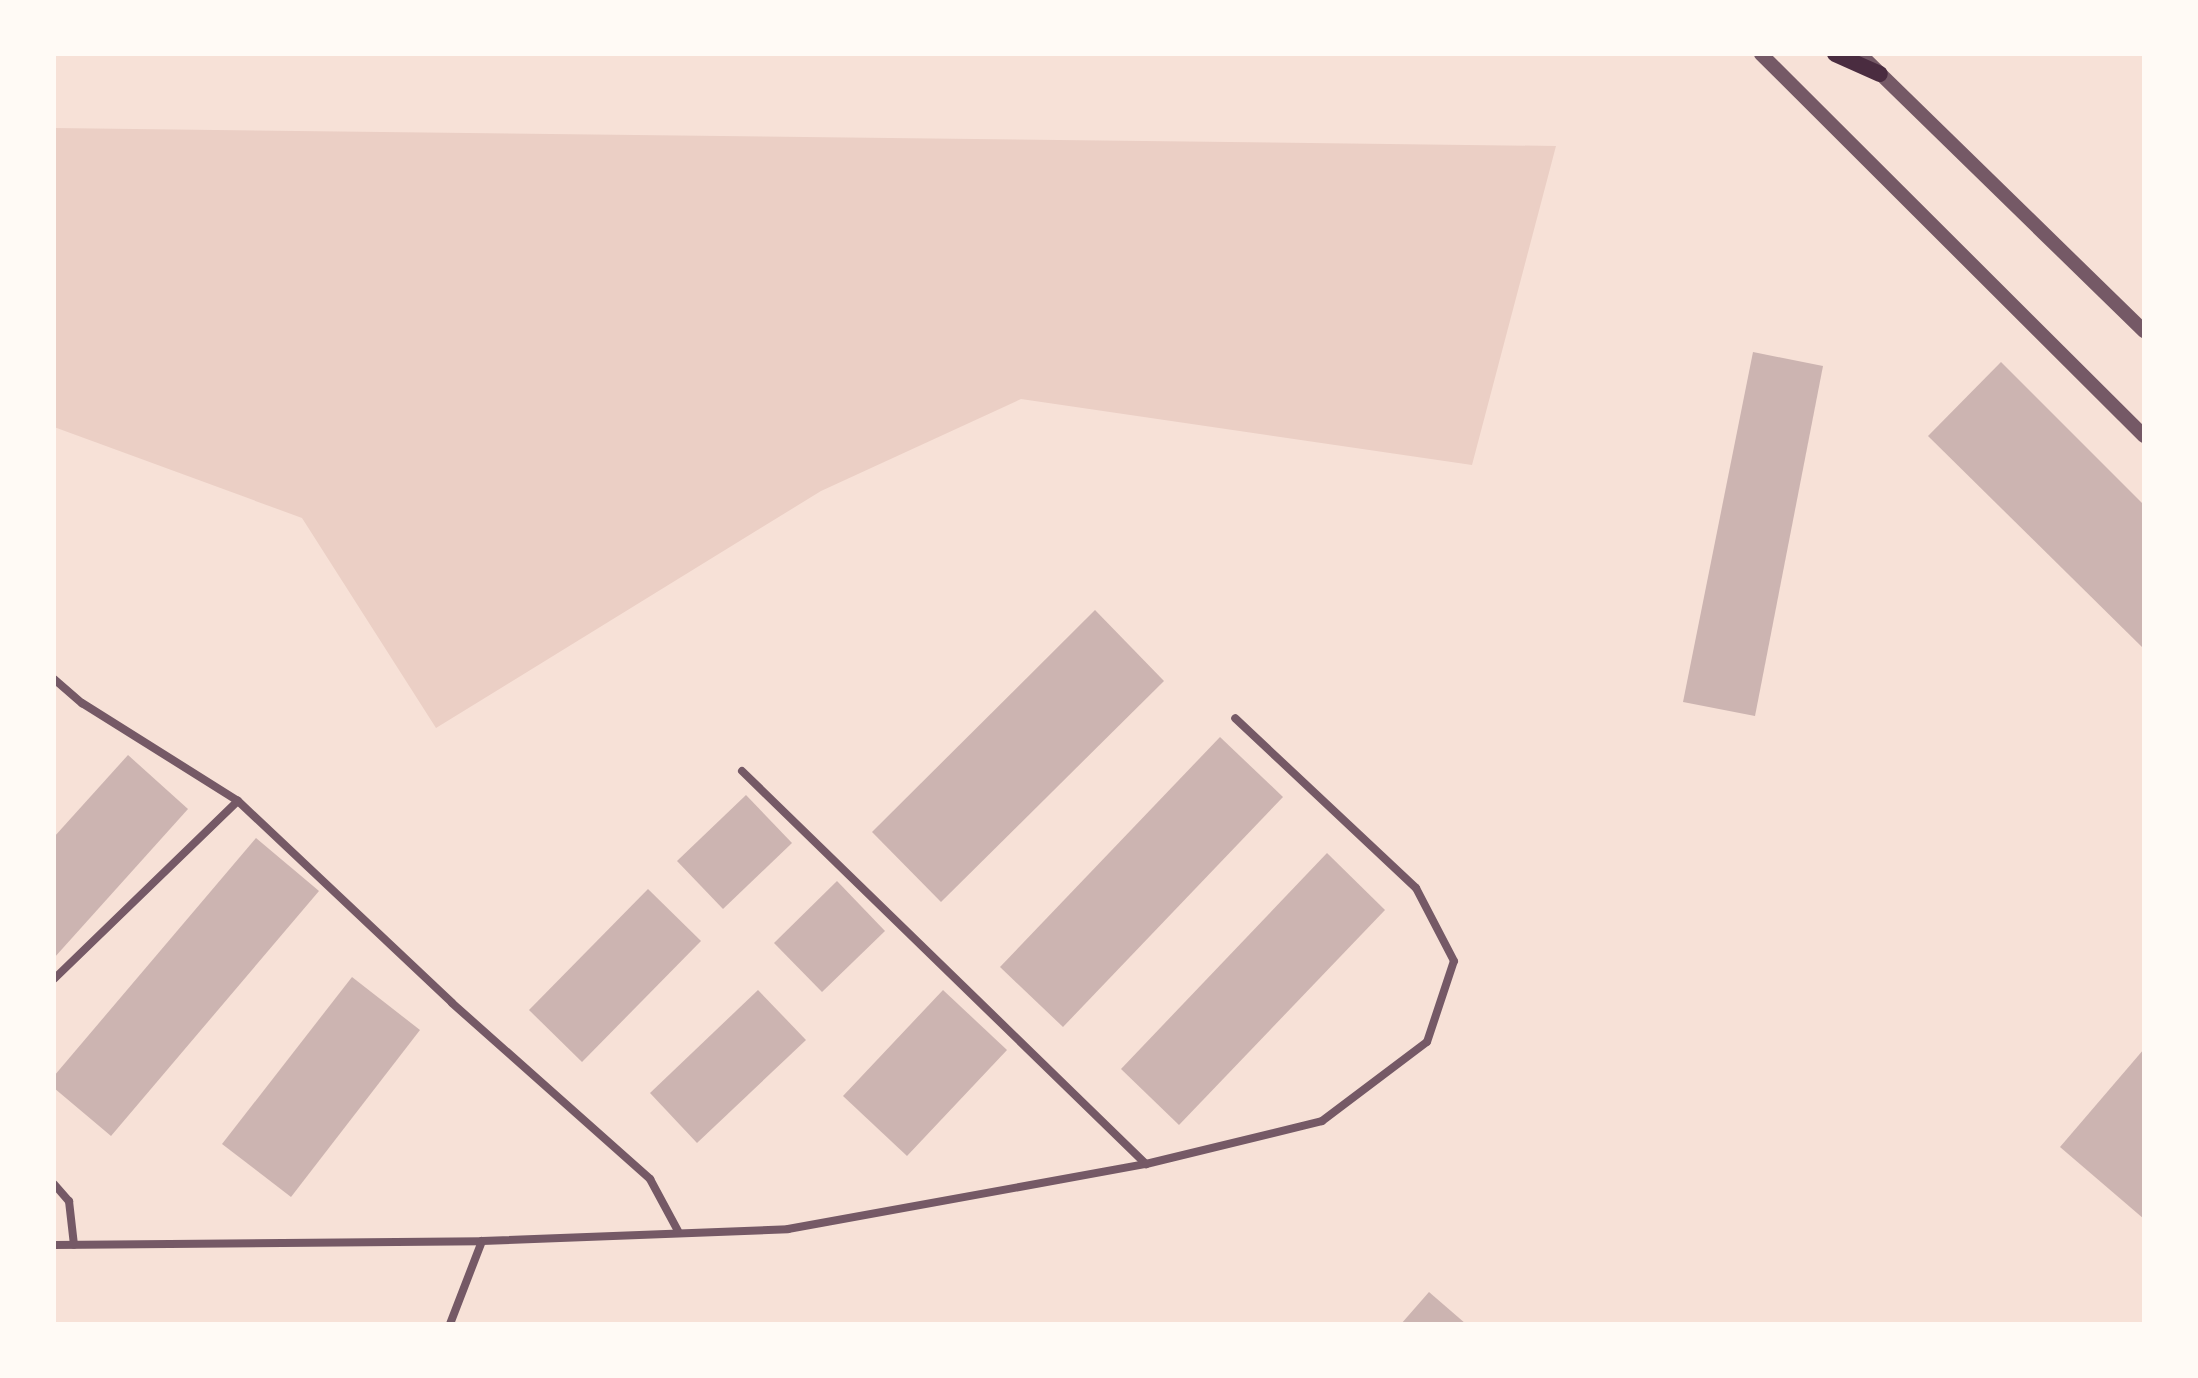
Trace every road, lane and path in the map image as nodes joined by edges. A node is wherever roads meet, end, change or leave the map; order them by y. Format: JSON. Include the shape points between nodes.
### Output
{"nodes":[{"id":1,"x":1761,"y":54,"type":"edge"},
{"id":2,"x":1835,"y":54,"type":"edge"},
{"id":3,"x":1860,"y":54,"type":"edge"},
{"id":4,"x":1880,"y":74,"type":"junction"},
{"id":5,"x":2144,"y":331,"type":"edge"},
{"id":6,"x":2144,"y":436,"type":"edge"},
{"id":7,"x":54,"y":679,"type":"edge"},
{"id":8,"x":1235,"y":718,"type":"dead end"},
{"id":9,"x":742,"y":771,"type":"dead end"},
{"id":10,"x":238,"y":801,"type":"junction"},
{"id":11,"x":54,"y":979,"type":"edge"},
{"id":12,"x":1146,"y":1164,"type":"junction"},
{"id":13,"x":54,"y":1184,"type":"edge"},
{"id":14,"x":678,"y":1231,"type":"junction"},
{"id":15,"x":482,"y":1241,"type":"junction"},
{"id":16,"x":54,"y":1245,"type":"edge"},
{"id":17,"x":74,"y":1245,"type":"junction"},
{"id":18,"x":450,"y":1324,"type":"edge"}],
"edges":[{"from":1,"to":6,"type":"street"},
{"from":2,"to":4,"type":"main road"},
{"from":3,"to":4,"type":"street"},
{"from":4,"to":5,"type":"street"},
{"from":7,"to":10,"type":"street","via":[[82,703]]},
{"from":8,"to":12,"type":"street","via":[[1416,888],[1454,961],[1427,1042],[1322,1121]]},
{"from":9,"to":12,"type":"street"},
{"from":10,"to":11,"type":"street"},
{"from":10,"to":14,"type":"street","via":[[452,1003],[650,1179]]},
{"from":12,"to":14,"type":"street","via":[[788,1229]]},
{"from":13,"to":17,"type":"street","via":[[69,1201]]},
{"from":14,"to":15,"type":"street"},
{"from":15,"to":17,"type":"street"},
{"from":15,"to":18,"type":"street"},
{"from":16,"to":17,"type":"street"}]}
